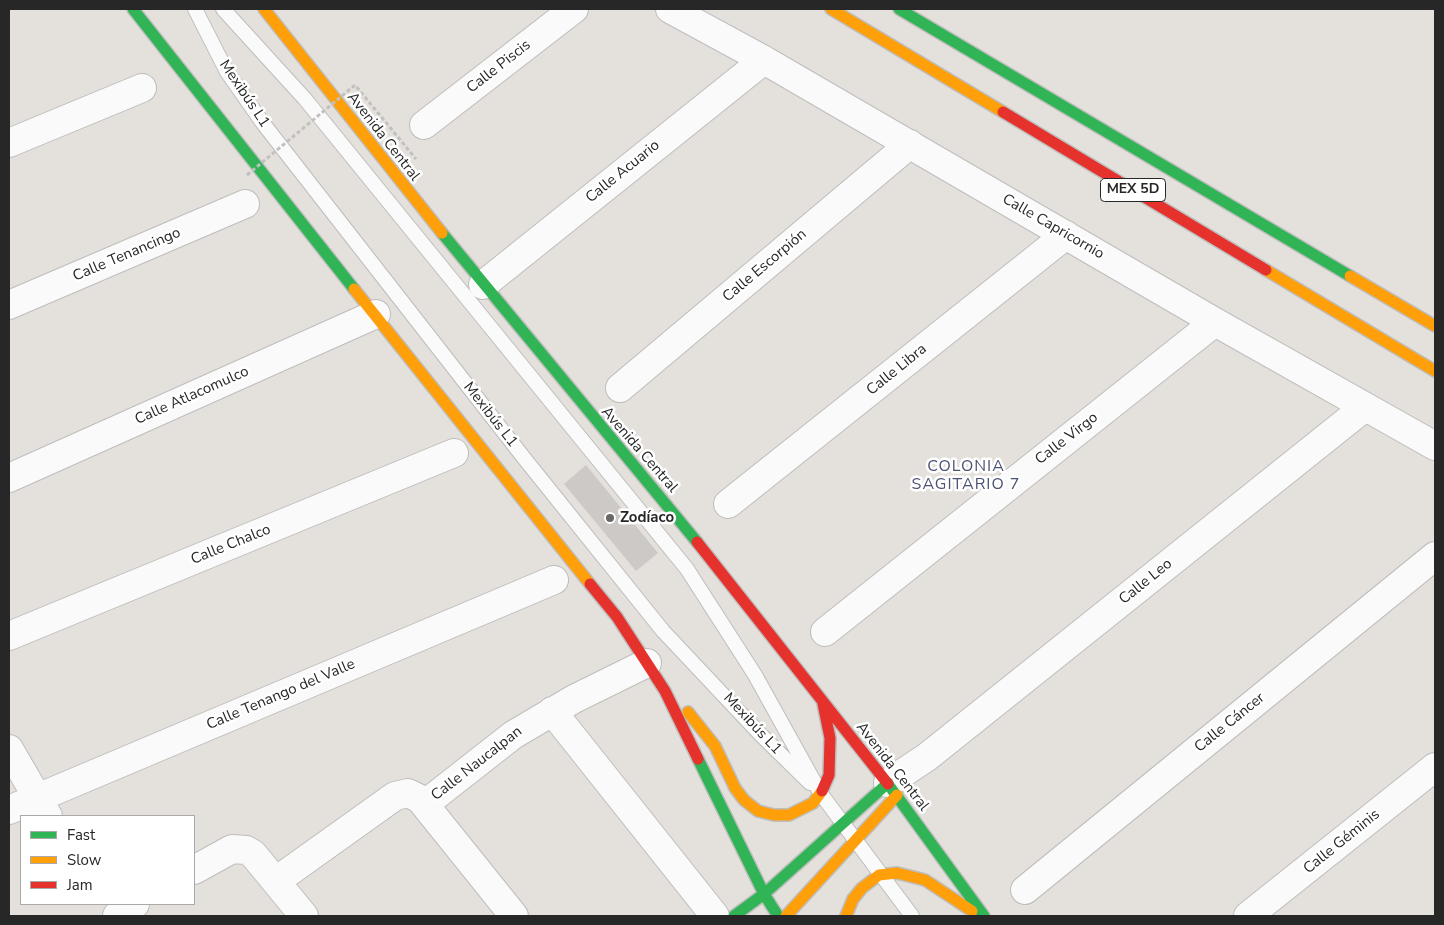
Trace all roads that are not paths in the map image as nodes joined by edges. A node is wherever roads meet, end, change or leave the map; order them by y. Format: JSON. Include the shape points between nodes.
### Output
{"nodes":[{"id":1,"x":132,"y":9,"type":"edge"},
{"id":2,"x":195,"y":9,"type":"edge"},
{"id":3,"x":222,"y":9,"type":"edge"},
{"id":4,"x":264,"y":9,"type":"edge"},
{"id":5,"x":574,"y":9,"type":"edge"},
{"id":6,"x":670,"y":9,"type":"edge"},
{"id":7,"x":831,"y":9,"type":"edge"},
{"id":8,"x":899,"y":9,"type":"edge"},
{"id":9,"x":764,"y":60,"type":"junction"},
{"id":10,"x":142,"y":88,"type":"dead end"},
{"id":11,"x":424,"y":125,"type":"dead end"},
{"id":12,"x":9,"y":143,"type":"edge"},
{"id":13,"x":910,"y":144,"type":"junction"},
{"id":14,"x":244,"y":204,"type":"dead end"},
{"id":15,"x":1066,"y":235,"type":"junction"},
{"id":16,"x":483,"y":285,"type":"junction"},
{"id":17,"x":9,"y":306,"type":"edge"},
{"id":18,"x":376,"y":314,"type":"junction"},
{"id":19,"x":1215,"y":322,"type":"junction"},
{"id":20,"x":1435,"y":326,"type":"edge"},
{"id":21,"x":1435,"y":371,"type":"edge"},
{"id":22,"x":620,"y":388,"type":"dead end"},
{"id":23,"x":1365,"y":406,"type":"junction"},
{"id":24,"x":1435,"y":446,"type":"edge"},
{"id":25,"x":454,"y":453,"type":"dead end"},
{"id":26,"x":9,"y":478,"type":"edge"},
{"id":27,"x":728,"y":504,"type":"dead end"},
{"id":28,"x":1435,"y":556,"type":"edge"},
{"id":29,"x":554,"y":580,"type":"dead end"},
{"id":30,"x":825,"y":632,"type":"dead end"},
{"id":31,"x":9,"y":636,"type":"edge"},
{"id":32,"x":648,"y":663,"type":"junction"},
{"id":33,"x":665,"y":691,"type":"junction"},
{"id":34,"x":823,"y":702,"type":"junction"},
{"id":35,"x":552,"y":711,"type":"junction"},
{"id":36,"x":9,"y":749,"type":"edge"},
{"id":37,"x":1435,"y":767,"type":"edge"},
{"id":38,"x":892,"y":789,"type":"junction"},
{"id":39,"x":821,"y":794,"type":"junction"},
{"id":40,"x":425,"y":804,"type":"junction"},
{"id":41,"x":43,"y":807,"type":"edge"},
{"id":42,"x":9,"y":810,"type":"edge"},
{"id":43,"x":841,"y":824,"type":"junction"},
{"id":44,"x":855,"y":842,"type":"junction"},
{"id":45,"x":195,"y":869,"type":"edge"},
{"id":46,"x":879,"y":875,"type":"junction"},
{"id":47,"x":276,"y":882,"type":"junction"},
{"id":48,"x":1025,"y":890,"type":"dead end"},
{"id":49,"x":764,"y":894,"type":"junction"},
{"id":50,"x":102,"y":905,"type":"edge"},
{"id":51,"x":134,"y":905,"type":"edge"},
{"id":52,"x":108,"y":916,"type":"edge"},
{"id":53,"x":117,"y":916,"type":"edge"},
{"id":54,"x":304,"y":916,"type":"edge"},
{"id":55,"x":514,"y":916,"type":"edge"},
{"id":56,"x":715,"y":916,"type":"edge"},
{"id":57,"x":734,"y":916,"type":"edge"},
{"id":58,"x":778,"y":916,"type":"edge"},
{"id":59,"x":786,"y":916,"type":"edge"},
{"id":60,"x":846,"y":916,"type":"edge"},
{"id":61,"x":912,"y":916,"type":"edge"},
{"id":62,"x":980,"y":916,"type":"edge"},
{"id":63,"x":984,"y":916,"type":"edge"},
{"id":64,"x":1248,"y":916,"type":"edge"}],
"edges":[{"from":1,"to":18,"type":"main road"},
{"from":2,"to":39,"type":"lane","name":"Mexibús L1","via":[[227,72],[262,122],[524,458],[663,631]]},
{"from":3,"to":39,"type":"lane","name":"Mexibús L1","via":[[305,99],[687,569],[755,675]]},
{"from":4,"to":16,"type":"main road","name":"Avenida Central"},
{"from":5,"to":11,"type":"street","name":"Calle Piscis"},
{"from":6,"to":9,"type":"street","name":"Calle Capricornio"},
{"from":7,"to":21,"type":"main road","number":"MEX 5D"},
{"from":8,"to":20,"type":"main road","number":"MEX 5D"},
{"from":9,"to":13,"type":"street","name":"Calle Capricornio"},
{"from":9,"to":16,"type":"street","name":"Calle Acuario"},
{"from":10,"to":12,"type":"street"},
{"from":13,"to":15,"type":"street","name":"Calle Capricornio"},
{"from":13,"to":22,"type":"street","name":"Calle Escorpión"},
{"from":14,"to":17,"type":"street","name":"Calle Tenancingo"},
{"from":15,"to":19,"type":"street","name":"Calle Capricornio"},
{"from":15,"to":27,"type":"street","name":"Calle Libra"},
{"from":16,"to":34,"type":"main road","name":"Avenida Central","via":[[690,532]]},
{"from":18,"to":26,"type":"street","name":"Calle Atlacomulco"},
{"from":18,"to":32,"type":"main road","via":[[474,442],[617,617]]},
{"from":19,"to":23,"type":"street","name":"Calle Capricornio"},
{"from":19,"to":30,"type":"street","name":"Calle Virgo"},
{"from":23,"to":24,"type":"street","name":"Calle Capricornio"},
{"from":23,"to":38,"type":"street","name":"Calle Leo","via":[[927,757]]},
{"from":25,"to":31,"type":"street","name":"Calle Chalco"},
{"from":28,"to":48,"type":"street","name":"Calle Cáncer"},
{"from":29,"to":41,"type":"street","name":"Calle Tenango del Valle"},
{"from":32,"to":33,"type":"main road"},
{"from":32,"to":35,"type":"street","name":"Calle Naucalpan"},
{"from":33,"to":39,"type":"main road","via":[[698,723],[715,746],[735,788],[758,811],[789,815],[813,803]]},
{"from":33,"to":49,"type":"main road"},
{"from":34,"to":38,"type":"main road","name":"Avenida Central"},
{"from":34,"to":39,"type":"main road","via":[[830,760],[829,775]]},
{"from":35,"to":40,"type":"street","name":"Calle Naucalpan","via":[[513,735]]},
{"from":35,"to":56,"type":"street"},
{"from":36,"to":41,"type":"street"},
{"from":37,"to":64,"type":"street","name":"Calle Géminis"},
{"from":38,"to":43,"type":"main road"},
{"from":38,"to":44,"type":"main road"},
{"from":38,"to":63,"type":"main road","name":"Avenida Central"},
{"from":39,"to":43,"type":"lane","name":"Mexibús L1"},
{"from":40,"to":47,"type":"street","name":"Calle Naucalpan","via":[[415,794],[395,796]]},
{"from":40,"to":55,"type":"street"},
{"from":41,"to":42,"type":"street","name":"Calle Tenango del Valle"},
{"from":43,"to":44,"type":"lane","name":"Mexibús L1"},
{"from":43,"to":49,"type":"main road"},
{"from":44,"to":46,"type":"lane","name":"Mexibús L1"},
{"from":44,"to":59,"type":"main road"},
{"from":45,"to":47,"type":"street","via":[[240,848],[252,854]]},
{"from":46,"to":60,"type":"main road","via":[[853,899]]},
{"from":46,"to":61,"type":"lane","name":"Mexibús L1"},
{"from":46,"to":62,"type":"main road","via":[[897,873],[925,880]]},
{"from":47,"to":54,"type":"street"},
{"from":49,"to":57,"type":"main road"},
{"from":49,"to":58,"type":"main road"},
{"from":50,"to":52,"type":"street"},
{"from":51,"to":53,"type":"street"}]}
